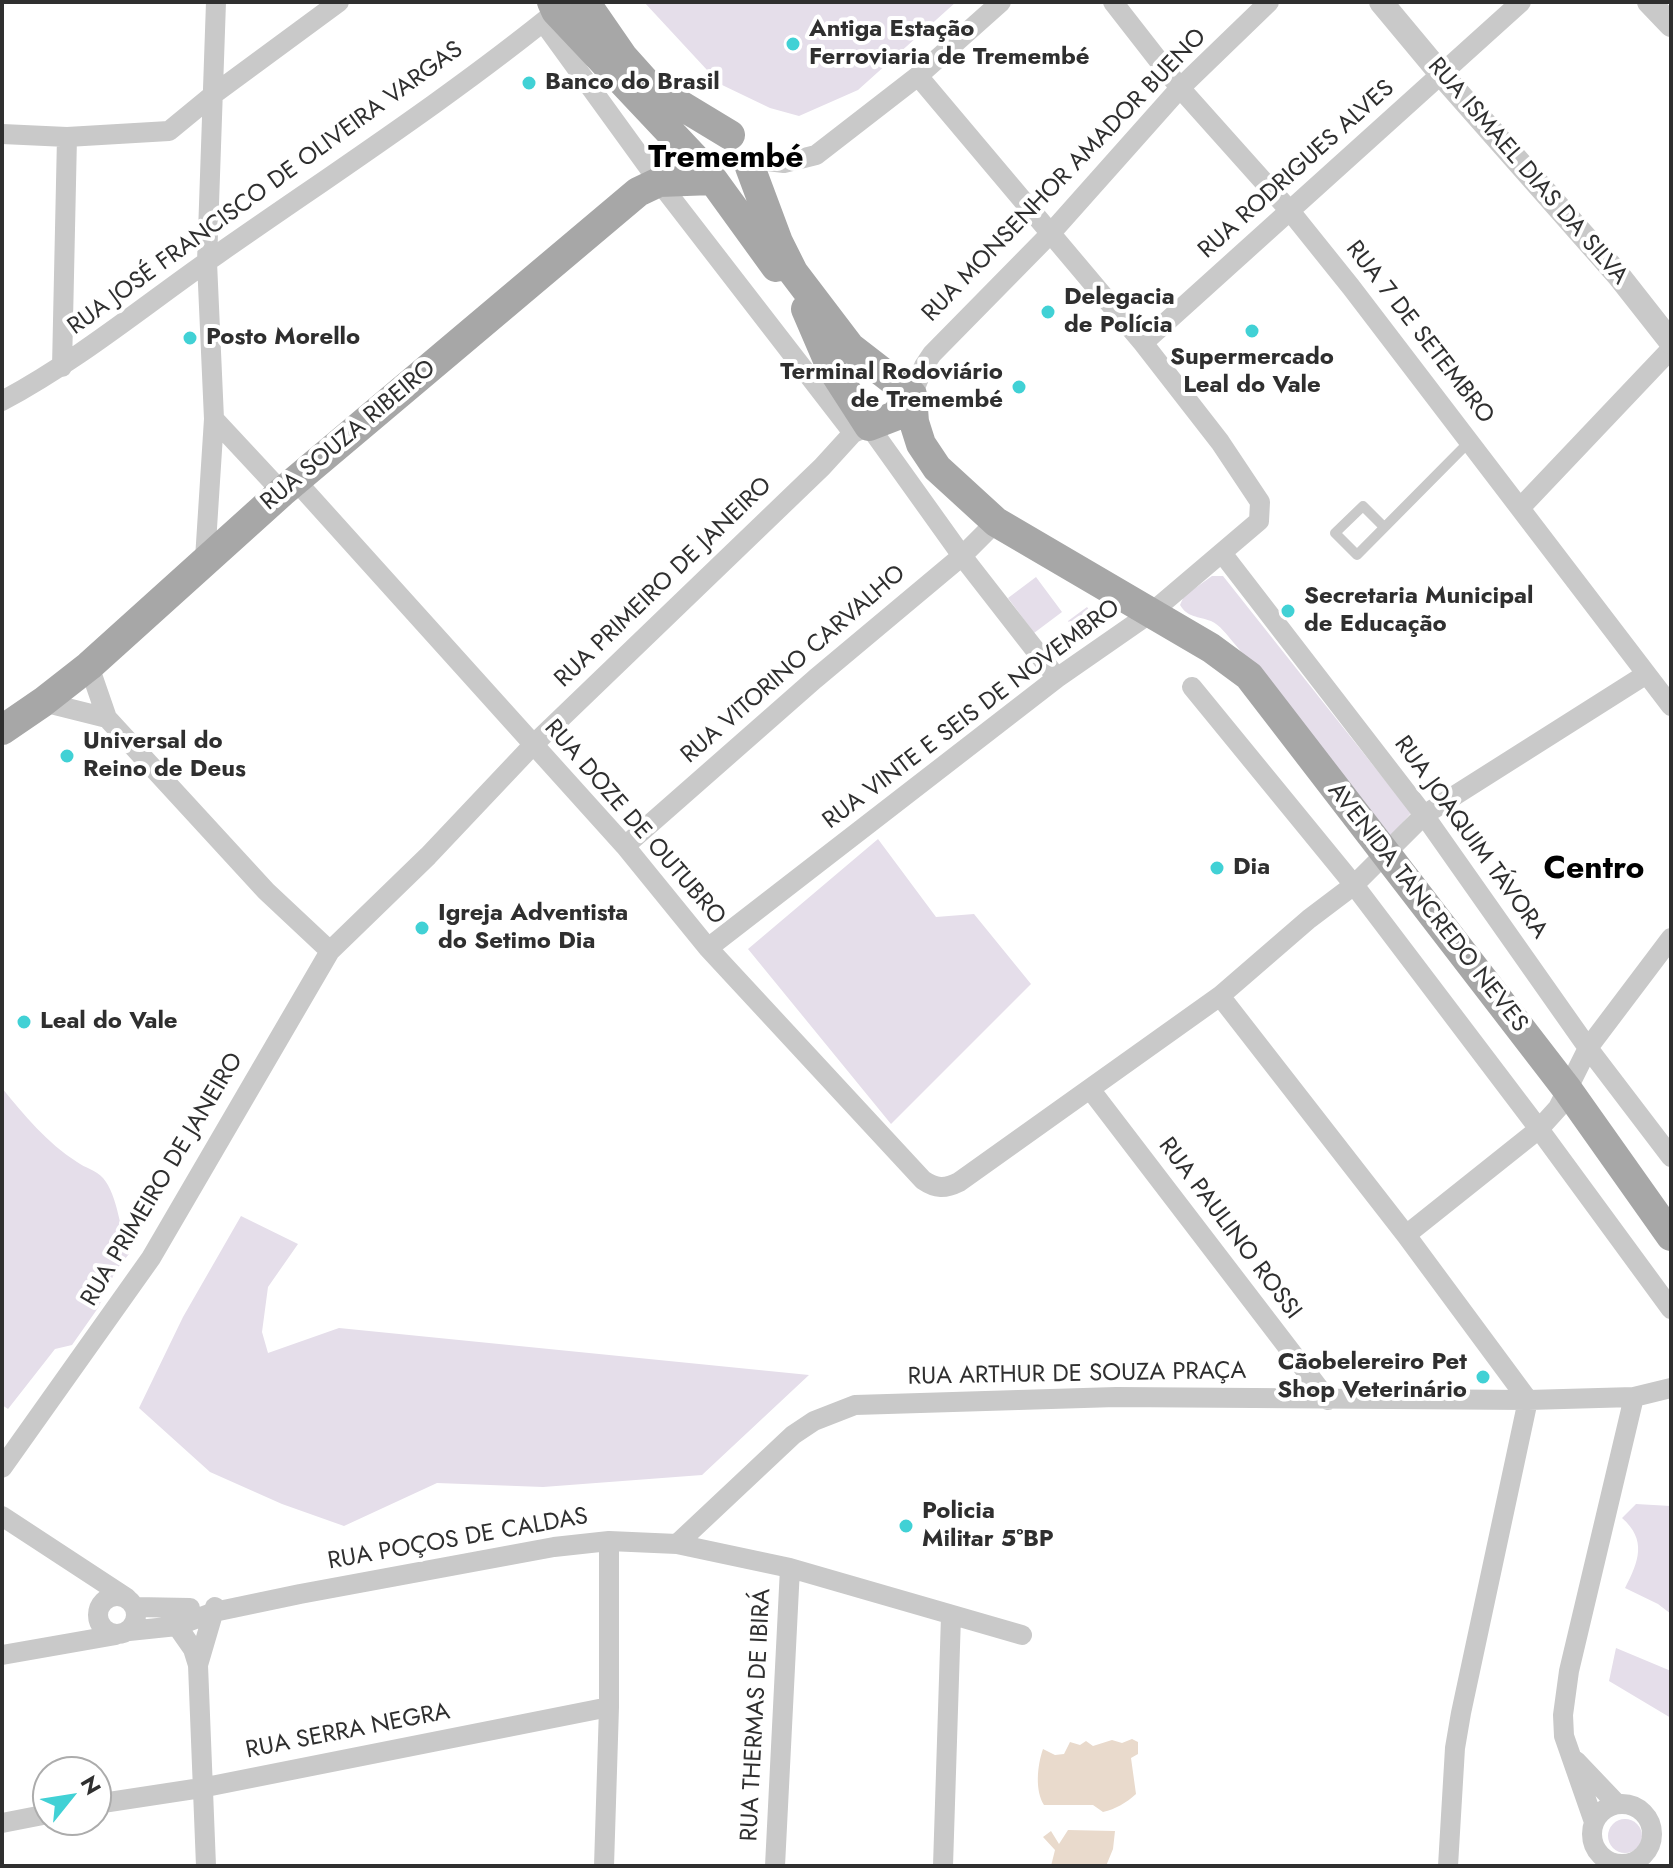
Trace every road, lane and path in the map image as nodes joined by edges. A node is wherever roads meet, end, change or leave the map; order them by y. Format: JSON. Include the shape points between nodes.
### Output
{"nodes":[{"id":1,"x":216,"y":2,"type":"edge"},
{"id":2,"x":339,"y":2,"type":"edge"},
{"id":3,"x":585,"y":2,"type":"edge"},
{"id":4,"x":1001,"y":2,"type":"edge"},
{"id":5,"x":1113,"y":2,"type":"edge"},
{"id":6,"x":1269,"y":2,"type":"edge"},
{"id":7,"x":1381,"y":2,"type":"edge"},
{"id":8,"x":1521,"y":2,"type":"edge"},
{"id":9,"x":1649,"y":2,"type":"edge"},
{"id":10,"x":555,"y":9,"type":"edge"},
{"id":11,"x":1671,"y":25,"type":"edge"},
{"id":12,"x":1441,"y":74,"type":"junction"},
{"id":13,"x":918,"y":76,"type":"junction"},
{"id":14,"x":1180,"y":88,"type":"junction"},
{"id":15,"x":214,"y":94,"type":"junction"},
{"id":16,"x":2,"y":134,"type":"edge"},
{"id":17,"x":730,"y":135,"type":"junction"},
{"id":18,"x":67,"y":137,"type":"junction"},
{"id":19,"x":751,"y":163,"type":"junction"},
{"id":20,"x":708,"y":173,"type":"junction"},
{"id":21,"x":659,"y":182,"type":"junction"},
{"id":22,"x":1290,"y":211,"type":"junction"},
{"id":23,"x":1050,"y":234,"type":"junction"},
{"id":24,"x":207,"y":262,"type":"junction"},
{"id":25,"x":1671,"y":342,"type":"edge"},
{"id":26,"x":1143,"y":343,"type":"junction"},
{"id":27,"x":1671,"y":349,"type":"edge"},
{"id":28,"x":62,"y":367,"type":"junction"},
{"id":29,"x":912,"y":395,"type":"junction"},
{"id":30,"x":2,"y":401,"type":"edge"},
{"id":31,"x":214,"y":419,"type":"junction"},
{"id":32,"x":861,"y":430,"type":"junction"},
{"id":33,"x":1470,"y":441,"type":"junction"},
{"id":34,"x":289,"y":486,"type":"junction"},
{"id":35,"x":1521,"y":507,"type":"junction"},
{"id":36,"x":996,"y":522,"type":"junction"},
{"id":37,"x":1384,"y":527,"type":"junction"},
{"id":38,"x":1222,"y":553,"type":"junction"},
{"id":39,"x":962,"y":556,"type":"junction"},
{"id":40,"x":205,"y":559,"type":"junction"},
{"id":41,"x":1152,"y":612,"type":"junction"},
{"id":42,"x":89,"y":666,"type":"junction"},
{"id":43,"x":1645,"y":675,"type":"junction"},
{"id":44,"x":1057,"y":678,"type":"junction"},
{"id":45,"x":1192,"y":687,"type":"dead end"},
{"id":46,"x":43,"y":702,"type":"junction"},
{"id":47,"x":1671,"y":706,"type":"edge"},
{"id":48,"x":107,"y":718,"type":"junction"},
{"id":49,"x":2,"y":730,"type":"edge"},
{"id":50,"x":533,"y":745,"type":"junction"},
{"id":51,"x":1424,"y":815,"type":"junction"},
{"id":52,"x":625,"y":846,"type":"junction"},
{"id":53,"x":1385,"y":852,"type":"junction"},
{"id":54,"x":1354,"y":885,"type":"junction"},
{"id":55,"x":1668,"y":946,"type":"edge"},
{"id":56,"x":708,"y":948,"type":"junction"},
{"id":57,"x":330,"y":951,"type":"junction"},
{"id":58,"x":1220,"y":996,"type":"junction"},
{"id":59,"x":1588,"y":1048,"type":"junction"},
{"id":60,"x":1090,"y":1089,"type":"junction"},
{"id":61,"x":1567,"y":1089,"type":"junction"},
{"id":62,"x":1539,"y":1129,"type":"junction"},
{"id":63,"x":1671,"y":1157,"type":"edge"},
{"id":64,"x":1406,"y":1235,"type":"junction"},
{"id":65,"x":1671,"y":1236,"type":"edge"},
{"id":66,"x":1671,"y":1309,"type":"edge"},
{"id":67,"x":1671,"y":1388,"type":"edge"},
{"id":68,"x":1634,"y":1397,"type":"junction"},
{"id":69,"x":1328,"y":1400,"type":"junction"},
{"id":70,"x":1528,"y":1400,"type":"junction"},
{"id":71,"x":2,"y":1468,"type":"edge"},
{"id":72,"x":2,"y":1516,"type":"edge"},
{"id":73,"x":609,"y":1541,"type":"junction"},
{"id":74,"x":677,"y":1544,"type":"junction"},
{"id":75,"x":65,"y":1560,"type":"junction"},
{"id":76,"x":790,"y":1568,"type":"junction"},
{"id":77,"x":131,"y":1603,"type":"junction"},
{"id":78,"x":219,"y":1609,"type":"junction"},
{"id":79,"x":98,"y":1610,"type":"junction"},
{"id":80,"x":951,"y":1616,"type":"junction"},
{"id":81,"x":178,"y":1617,"type":"junction"},
{"id":82,"x":122,"y":1633,"type":"junction"},
{"id":83,"x":1022,"y":1635,"type":"dead end"},
{"id":84,"x":65,"y":1645,"type":"junction"},
{"id":85,"x":2,"y":1655,"type":"edge"},
{"id":86,"x":198,"y":1665,"type":"junction"},
{"id":87,"x":609,"y":1707,"type":"junction"},
{"id":88,"x":1571,"y":1755,"type":"junction"},
{"id":89,"x":201,"y":1788,"type":"junction"},
{"id":90,"x":112,"y":1802,"type":"edge"},
{"id":91,"x":1617,"y":1804,"type":"junction"},
{"id":92,"x":32,"y":1817,"type":"edge"},
{"id":93,"x":1594,"y":1822,"type":"junction"},
{"id":94,"x":2,"y":1823,"type":"edge"},
{"id":95,"x":1650,"y":1823,"type":"junction"},
{"id":96,"x":1671,"y":1834,"type":"edge"},
{"id":97,"x":1599,"y":1858,"type":"edge"},
{"id":98,"x":1630,"y":1864,"type":"edge"},
{"id":99,"x":206,"y":1866,"type":"edge"},
{"id":100,"x":604,"y":1866,"type":"edge"},
{"id":101,"x":775,"y":1866,"type":"edge"},
{"id":102,"x":943,"y":1866,"type":"edge"},
{"id":103,"x":1448,"y":1866,"type":"edge"}],
"edges":[{"from":1,"to":15,"type":"street"},
{"from":2,"to":15,"type":"street"},
{"from":3,"to":17,"type":"main road","via":[[649,86]]},
{"from":4,"to":13,"type":"street"},
{"from":5,"to":14,"type":"street","name":"RUA 7 DE SETEMBRO"},
{"from":6,"to":14,"type":"street","name":"RUA MONSENHOR AMADOR BUENO"},
{"from":7,"to":12,"type":"street","name":"RUA ISMAEL DIAS DA SILVA"},
{"from":8,"to":12,"type":"street","name":"RUA RODRIGUES ALVES"},
{"from":9,"to":11,"type":"street"},
{"from":10,"to":20,"type":"main road"},
{"from":10,"to":21,"type":"street"},
{"from":10,"to":24,"type":"street","name":"RUA JOSÉ FRANCISCO DE OLIVEIRA VARGAS","via":[[401,127]]},
{"from":12,"to":22,"type":"street","name":"RUA RODRIGUES ALVES"},
{"from":12,"to":25,"type":"street","name":"RUA ISMAEL DIAS DA SILVA"},
{"from":13,"to":19,"type":"street","via":[[816,155],[784,163]]},
{"from":13,"to":23,"type":"street"},
{"from":14,"to":22,"type":"street","name":"RUA 7 DE SETEMBRO"},
{"from":14,"to":23,"type":"street","name":"RUA MONSENHOR AMADOR BUENO"},
{"from":15,"to":18,"type":"street","via":[[169,131]]},
{"from":15,"to":24,"type":"street"},
{"from":16,"to":18,"type":"street"},
{"from":17,"to":19,"type":"main road","via":[[747,146]]},
{"from":17,"to":20,"type":"main road","via":[[710,141],[703,153]]},
{"from":18,"to":28,"type":"street"},
{"from":19,"to":20,"type":"main road","via":[[735,183],[720,183]]},
{"from":19,"to":29,"type":"main road","via":[[793,272],[850,347]]},
{"from":20,"to":21,"type":"main road","name":"RUA SOUZA RIBEIRO"},
{"from":20,"to":32,"type":"main road","via":[[809,313]]},
{"from":21,"to":32,"type":"street"},
{"from":21,"to":34,"type":"main road","name":"RUA SOUZA RIBEIRO","via":[[638,192]]},
{"from":22,"to":26,"type":"street","name":"RUA RODRIGUES ALVES"},
{"from":22,"to":33,"type":"street","name":"RUA 7 DE SETEMBRO"},
{"from":23,"to":26,"type":"street"},
{"from":23,"to":29,"type":"street","name":"RUA MONSENHOR AMADOR BUENO","via":[[932,354]]},
{"from":24,"to":28,"type":"street","name":"RUA JOSÉ FRANCISCO DE OLIVEIRA VARGAS"},
{"from":24,"to":31,"type":"street"},
{"from":26,"to":38,"type":"street","name":"RUA VINTE E SEIS DE NOVEMBRO","via":[[1260,502],[1256,525]]},
{"from":27,"to":35,"type":"street"},
{"from":28,"to":30,"type":"street","name":"RUA JOSÉ FRANCISCO DE OLIVEIRA VARGAS"},
{"from":29,"to":32,"type":"main road","via":[[895,416]]},
{"from":29,"to":36,"type":"main road","name":"AVENIDA TANCREDO NEVES","via":[[921,444],[937,468]]},
{"from":31,"to":34,"type":"street","name":"RUA DOZE DE OUTUBRO"},
{"from":31,"to":40,"type":"street"},
{"from":32,"to":39,"type":"street"},
{"from":32,"to":50,"type":"street","name":"RUA PRIMEIRO DE JANEIRO"},
{"from":33,"to":35,"type":"street","name":"RUA 7 DE SETEMBRO"},
{"from":33,"to":37,"type":"lane"},
{"from":34,"to":40,"type":"main road","name":"RUA SOUZA RIBEIRO"},
{"from":34,"to":50,"type":"street","name":"RUA DOZE DE OUTUBRO"},
{"from":35,"to":43,"type":"street","name":"RUA 7 DE SETEMBRO"},
{"from":36,"to":39,"type":"street","name":"RUA VITORINO CARVALHO"},
{"from":36,"to":41,"type":"main road","name":"AVENIDA TANCREDO NEVES"},
{"from":37,"to":37,"type":"lane","via":[[1355,555],[1335,533],[1363,506]]},
{"from":38,"to":41,"type":"street","name":"RUA VINTE E SEIS DE NOVEMBRO"},
{"from":38,"to":51,"type":"street","name":"RUA JOAQUIM TÁVORA"},
{"from":39,"to":44,"type":"street"},
{"from":39,"to":52,"type":"street","name":"RUA VITORINO CARVALHO"},
{"from":40,"to":42,"type":"main road","name":"RUA SOUZA RIBEIRO"},
{"from":41,"to":44,"type":"street","name":"RUA VINTE E SEIS DE NOVEMBRO"},
{"from":41,"to":53,"type":"main road","name":"AVENIDA TANCREDO NEVES","via":[[1249,676]]},
{"from":42,"to":46,"type":"main road","name":"RUA SOUZA RIBEIRO"},
{"from":42,"to":48,"type":"street"},
{"from":43,"to":47,"type":"street","name":"RUA 7 DE SETEMBRO"},
{"from":43,"to":51,"type":"street"},
{"from":44,"to":56,"type":"street","name":"RUA VINTE E SEIS DE NOVEMBRO"},
{"from":45,"to":54,"type":"street"},
{"from":46,"to":48,"type":"street"},
{"from":46,"to":49,"type":"main road","name":"RUA SOUZA RIBEIRO"},
{"from":48,"to":57,"type":"street","via":[[266,891]]},
{"from":50,"to":52,"type":"street","name":"RUA DOZE DE OUTUBRO"},
{"from":50,"to":57,"type":"street","name":"RUA PRIMEIRO DE JANEIRO"},
{"from":51,"to":53,"type":"street"},
{"from":51,"to":59,"type":"street","name":"RUA JOAQUIM TÁVORA"},
{"from":52,"to":56,"type":"street","name":"RUA DOZE DE OUTUBRO"},
{"from":53,"to":54,"type":"street"},
{"from":53,"to":61,"type":"main road","name":"AVENIDA TANCREDO NEVES"},
{"from":54,"to":58,"type":"street"},
{"from":54,"to":62,"type":"street"},
{"from":55,"to":59,"type":"street"},
{"from":56,"to":60,"type":"street","name":"RUA DOZE DE OUTUBRO","via":[[931,1186],[959,1182]]},
{"from":57,"to":71,"type":"street","name":"RUA PRIMEIRO DE JANEIRO","via":[[151,1258]]},
{"from":58,"to":60,"type":"street"},
{"from":58,"to":64,"type":"street"},
{"from":59,"to":61,"type":"street"},
{"from":59,"to":63,"type":"street","name":"RUA JOAQUIM TÁVORA"},
{"from":60,"to":69,"type":"street","name":"RUA PAULINO ROSSI"},
{"from":61,"to":62,"type":"street"},
{"from":61,"to":65,"type":"main road","name":"AVENIDA TANCREDO NEVES"},
{"from":62,"to":64,"type":"street"},
{"from":62,"to":66,"type":"street"},
{"from":64,"to":70,"type":"street"},
{"from":67,"to":68,"type":"street","name":"RUA ARTHUR DE SOUZA PRAÇA"},
{"from":68,"to":70,"type":"street","name":"RUA ARTHUR DE SOUZA PRAÇA"},
{"from":68,"to":88,"type":"street","via":[[1569,1671],[1563,1726]]},
{"from":69,"to":70,"type":"street","name":"RUA ARTHUR DE SOUZA PRAÇA"},
{"from":69,"to":74,"type":"street","name":"RUA ARTHUR DE SOUZA PRAÇA","via":[[1116,1397],[855,1405],[793,1435]]},
{"from":70,"to":103,"type":"street","via":[[1459,1725]]},
{"from":72,"to":75,"type":"street"},
{"from":73,"to":74,"type":"street","name":"RUA POÇOS DE CALDAS"},
{"from":73,"to":78,"type":"street","name":"RUA POÇOS DE CALDAS"},
{"from":73,"to":87,"type":"street"},
{"from":74,"to":76,"type":"street","name":"RUA POÇOS DE CALDAS"},
{"from":75,"to":77,"type":"street"},
{"from":75,"to":79,"type":"street"},
{"from":76,"to":80,"type":"street","name":"RUA POÇOS DE CALDAS"},
{"from":76,"to":101,"type":"street","name":"RUA THERMAS DE IBIRÁ"},
{"from":77,"to":79,"type":"street","name":"RUA POÇOS DE CALDAS","via":[[110,1597]]},
{"from":77,"to":81,"type":"street","name":"RUA POÇOS DE CALDAS"},
{"from":77,"to":82,"type":"street","via":[[136,1619]]},
{"from":78,"to":81,"type":"street","name":"RUA POÇOS DE CALDAS"},
{"from":78,"to":86,"type":"street"},
{"from":79,"to":82,"type":"street","via":[[104,1629]]},
{"from":79,"to":84,"type":"street"},
{"from":80,"to":83,"type":"street","name":"RUA POÇOS DE CALDAS"},
{"from":80,"to":102,"type":"street"},
{"from":81,"to":82,"type":"street","name":"RUA POÇOS DE CALDAS"},
{"from":81,"to":86,"type":"street"},
{"from":82,"to":84,"type":"street","name":"RUA POÇOS DE CALDAS"},
{"from":84,"to":85,"type":"street","name":"RUA POÇOS DE CALDAS"},
{"from":86,"to":89,"type":"street"},
{"from":87,"to":89,"type":"street","name":"RUA SERRA NEGRA"},
{"from":87,"to":100,"type":"street"},
{"from":88,"to":91,"type":"street"},
{"from":88,"to":93,"type":"street"},
{"from":89,"to":90,"type":"street","name":"RUA SERRA NEGRA"},
{"from":89,"to":99,"type":"street"},
{"from":91,"to":93,"type":"street"},
{"from":91,"to":95,"type":"street","via":[[1637,1808]]},
{"from":92,"to":94,"type":"street"},
{"from":93,"to":97,"type":"street"},
{"from":95,"to":96,"type":"street"},
{"from":95,"to":98,"type":"street","via":[[1647,1851]]},
{"from":97,"to":98,"type":"street"}]}
